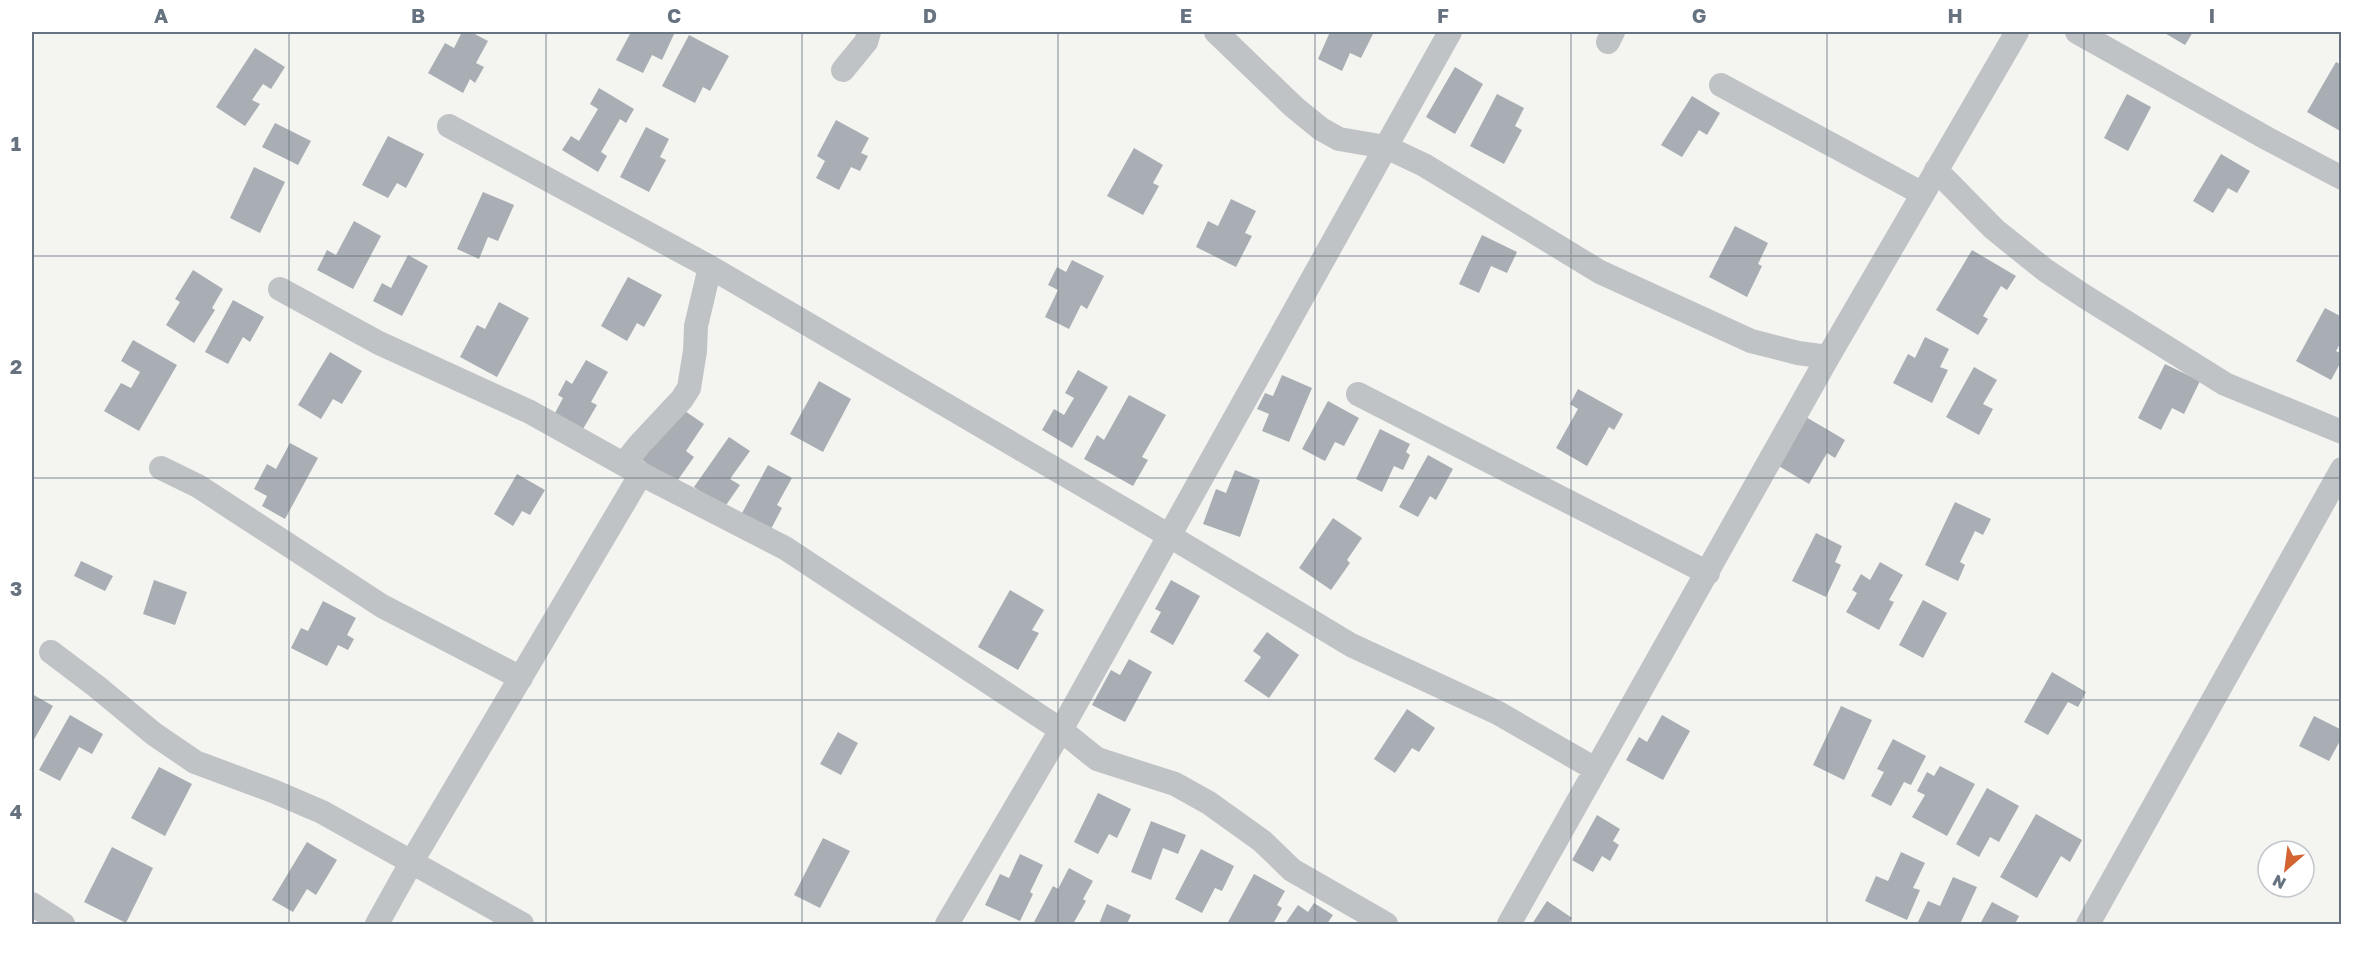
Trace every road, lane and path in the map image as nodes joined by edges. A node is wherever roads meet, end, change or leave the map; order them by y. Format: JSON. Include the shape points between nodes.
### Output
{"nodes":[{"id":1,"x":869,"y":32,"type":"edge"},
{"id":2,"x":1216,"y":32,"type":"edge"},
{"id":3,"x":1450,"y":32,"type":"edge"},
{"id":4,"x":2017,"y":32,"type":"edge"},
{"id":5,"x":2077,"y":32,"type":"edge"},
{"id":6,"x":843,"y":70,"type":"dead end"},
{"id":7,"x":1721,"y":85,"type":"dead end"},
{"id":8,"x":448,"y":126,"type":"dead end"},
{"id":9,"x":1386,"y":147,"type":"junction"},
{"id":10,"x":1936,"y":170,"type":"junction"},
{"id":11,"x":2342,"y":178,"type":"edge"},
{"id":12,"x":1923,"y":194,"type":"junction"},
{"id":13,"x":710,"y":267,"type":"junction"},
{"id":14,"x":280,"y":289,"type":"dead end"},
{"id":15,"x":1828,"y":357,"type":"junction"},
{"id":16,"x":1358,"y":394,"type":"dead end"},
{"id":17,"x":2342,"y":432,"type":"edge"},
{"id":18,"x":161,"y":468,"type":"dead end"},
{"id":19,"x":633,"y":469,"type":"junction"},
{"id":20,"x":2342,"y":469,"type":"edge"},
{"id":21,"x":1168,"y":535,"type":"junction"},
{"id":22,"x":1708,"y":573,"type":"junction"},
{"id":23,"x":51,"y":652,"type":"dead end"},
{"id":24,"x":520,"y":678,"type":"junction"},
{"id":25,"x":1061,"y":730,"type":"junction"},
{"id":26,"x":1595,"y":769,"type":"junction"},
{"id":27,"x":411,"y":863,"type":"junction"},
{"id":28,"x":32,"y":904,"type":"edge"},
{"id":29,"x":951,"y":923,"type":"edge"},
{"id":30,"x":63,"y":924,"type":"edge"},
{"id":31,"x":377,"y":924,"type":"edge"},
{"id":32,"x":522,"y":924,"type":"edge"},
{"id":33,"x":1386,"y":924,"type":"edge"},
{"id":34,"x":1509,"y":924,"type":"edge"},
{"id":35,"x":2088,"y":924,"type":"edge"}],
"edges":[{"from":1,"to":6,"type":"street","via":[[866,42]]},
{"from":2,"to":9,"type":"street","via":[[1321,129],[1339,139]]},
{"from":3,"to":9,"type":"street"},
{"from":4,"to":10,"type":"street"},
{"from":5,"to":11,"type":"street"},
{"from":7,"to":12,"type":"street"},
{"from":8,"to":13,"type":"street"},
{"from":9,"to":15,"type":"street","via":[[1424,165],[1600,272],[1751,341]]},
{"from":9,"to":21,"type":"street"},
{"from":10,"to":12,"type":"street"},
{"from":10,"to":17,"type":"street","via":[[1994,229],[2084,296],[2225,384]]},
{"from":12,"to":15,"type":"street"},
{"from":13,"to":19,"type":"street","via":[[696,326],[689,388],[639,444]]},
{"from":13,"to":21,"type":"street"},
{"from":14,"to":19,"type":"street","via":[[379,343],[530,412]]},
{"from":15,"to":22,"type":"street"},
{"from":16,"to":22,"type":"street"},
{"from":18,"to":24,"type":"street","via":[[198,486],[382,606]]},
{"from":19,"to":24,"type":"street"},
{"from":19,"to":25,"type":"street","via":[[785,548]]},
{"from":20,"to":35,"type":"street"},
{"from":21,"to":25,"type":"street"},
{"from":21,"to":26,"type":"street","via":[[1351,645],[1498,713]]},
{"from":22,"to":26,"type":"street"},
{"from":23,"to":27,"type":"street","via":[[195,762],[322,813]]},
{"from":24,"to":27,"type":"street"},
{"from":25,"to":29,"type":"street"},
{"from":25,"to":33,"type":"street","via":[[1097,759],[1175,784],[1209,803],[1262,841],[1292,870]]},
{"from":26,"to":34,"type":"street"},
{"from":27,"to":31,"type":"street"},
{"from":27,"to":32,"type":"street"},
{"from":28,"to":30,"type":"street"}]}
